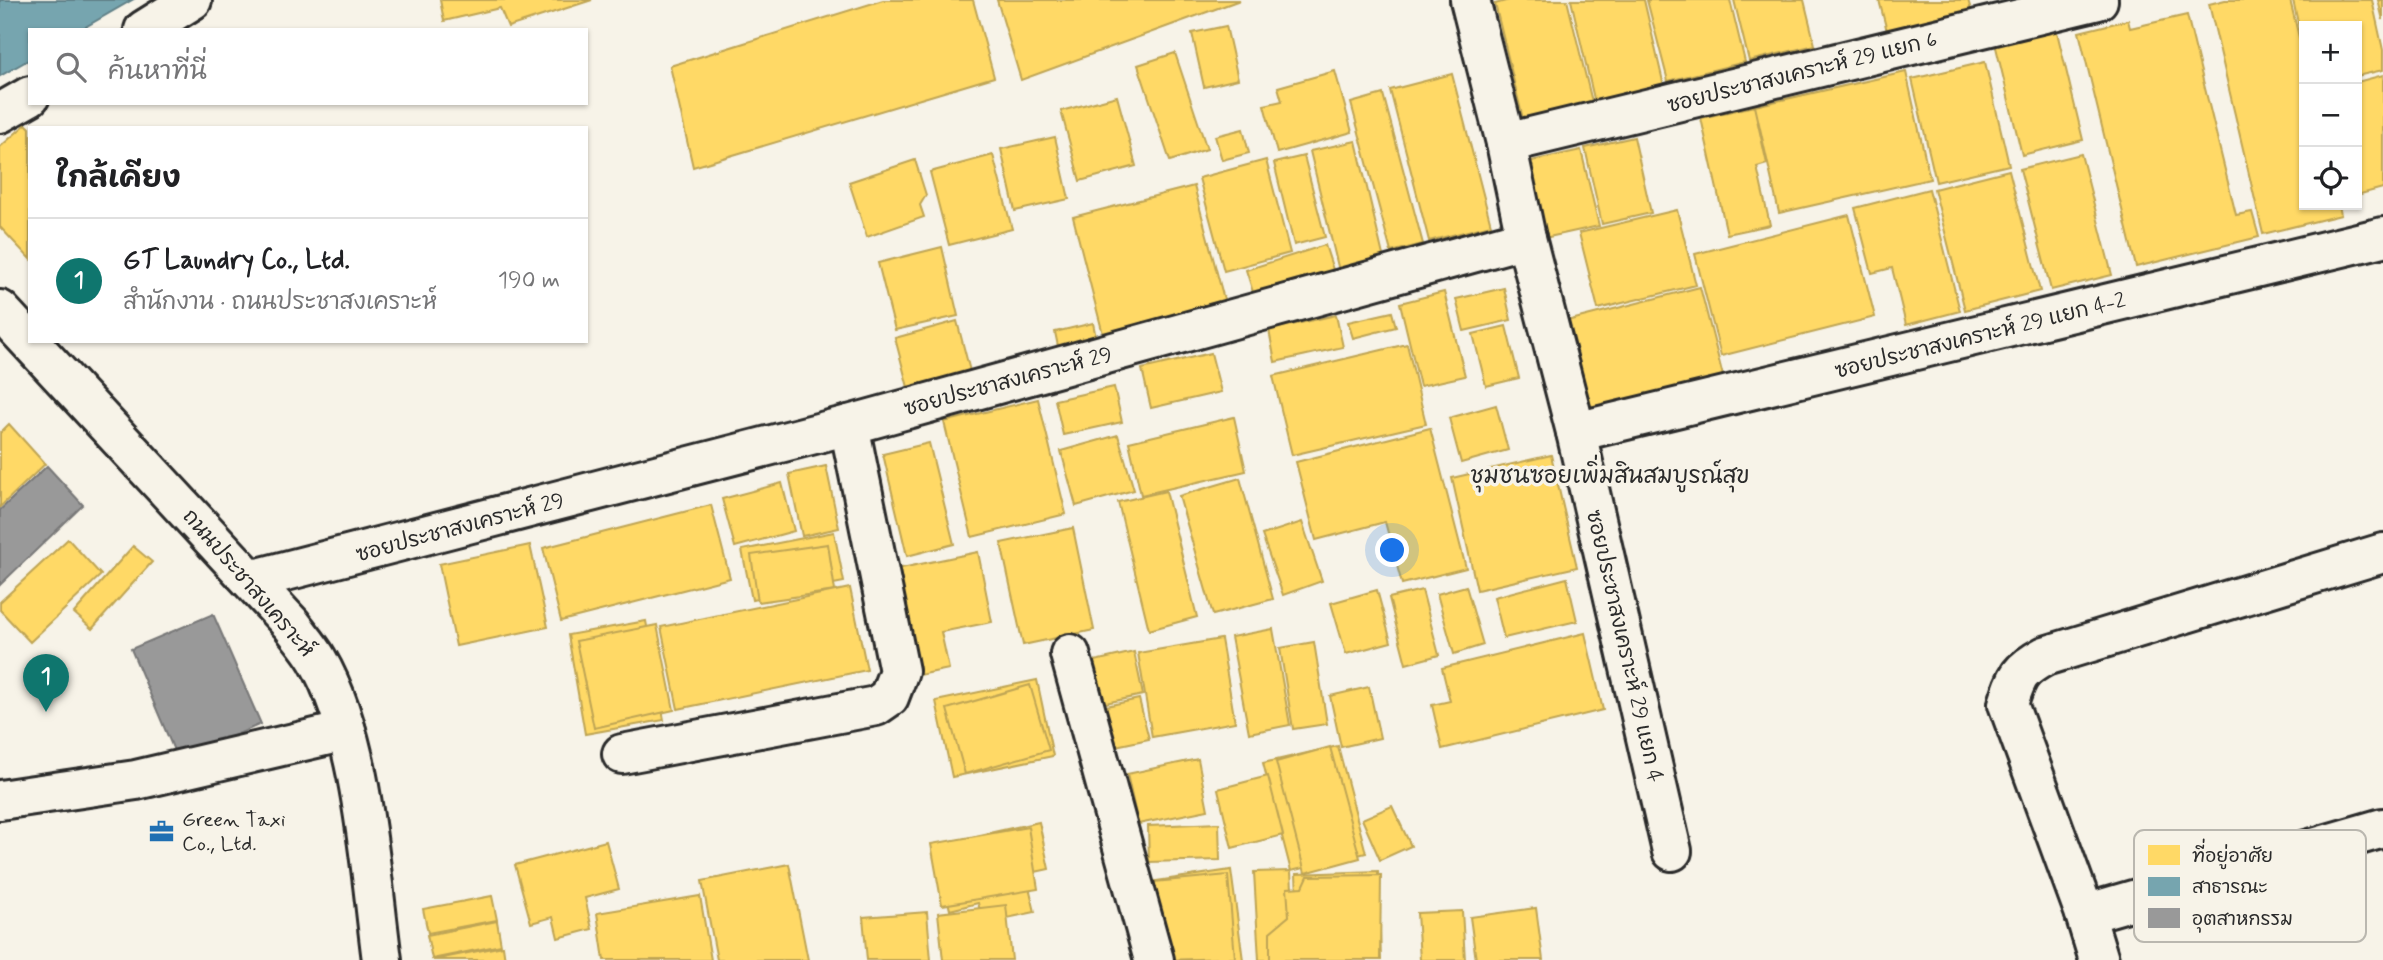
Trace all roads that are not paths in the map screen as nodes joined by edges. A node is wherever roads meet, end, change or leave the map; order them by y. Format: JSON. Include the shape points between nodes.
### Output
{"nodes":[{"id":1,"x":192,"y":0,"type":"edge"},
{"id":2,"x":1470,"y":0,"type":"edge"},
{"id":3,"x":2098,"y":0,"type":"edge"},
{"id":4,"x":147,"y":28,"type":"edge"},
{"id":5,"x":28,"y":97,"type":"edge"},
{"id":6,"x":0,"y":114,"type":"edge"},
{"id":7,"x":1507,"y":143,"type":"junction"},
{"id":8,"x":2383,"y":237,"type":"edge"},
{"id":9,"x":1526,"y":238,"type":"junction"},
{"id":10,"x":0,"y":310,"type":"edge"},
{"id":11,"x":28,"y":340,"type":"edge"},
{"id":12,"x":31,"y":343,"type":"edge"},
{"id":13,"x":849,"y":425,"type":"junction"},
{"id":14,"x":1576,"y":432,"type":"junction"},
{"id":15,"x":2383,"y":553,"type":"edge"},
{"id":16,"x":251,"y":580,"type":"junction"},
{"id":17,"x":1070,"y":654,"type":"dead end"},
{"id":18,"x":346,"y":731,"type":"junction"},
{"id":19,"x":622,"y":754,"type":"dead end"},
{"id":20,"x":0,"y":800,"type":"edge"},
{"id":21,"x":2383,"y":828,"type":"edge"},
{"id":22,"x":2366,"y":833,"type":"edge"},
{"id":23,"x":1672,"y":851,"type":"dead end"},
{"id":24,"x":2134,"y":901,"type":"edge"},
{"id":25,"x":2085,"y":915,"type":"junction"},
{"id":26,"x":382,"y":960,"type":"edge"},
{"id":27,"x":1154,"y":960,"type":"edge"},
{"id":28,"x":2099,"y":960,"type":"edge"}],
"edges":[{"from":1,"to":4,"type":"street"},
{"from":2,"to":7,"type":"street"},
{"from":3,"to":7,"type":"street","name":"ซอยประชาสงเคราะห์ 29 แยก 6"},
{"from":5,"to":6,"type":"street"},
{"from":7,"to":9,"type":"street"},
{"from":8,"to":14,"type":"street","name":"ซอยประชาสงเคราะห์ 29 แยก 4-2"},
{"from":9,"to":13,"type":"street","name":"ซอยประชาสงเคราะห์ 29"},
{"from":9,"to":14,"type":"street","name":"ซอยประชาสงเคราะห์ 29 แยก 4"},
{"from":10,"to":11,"type":"street","name":"ถนนประชาสงเคราะห์"},
{"from":12,"to":16,"type":"street","name":"ถนนประชาสงเคราะห์"},
{"from":13,"to":16,"type":"street","name":"ซอยประชาสงเคราะห์ 29"},
{"from":13,"to":19,"type":"street","via":[[899,671],[889,697],[876,706]]},
{"from":14,"to":23,"type":"street","name":"ซอยประชาสงเคราะห์ 29 แยก 4"},
{"from":15,"to":25,"type":"street","via":[[2045,656],[2024,667],[2008,704]]},
{"from":16,"to":18,"type":"street","name":"ถนนประชาสงเคราะห์","via":[[317,659]]},
{"from":17,"to":27,"type":"street"},
{"from":18,"to":20,"type":"street","via":[[136,780]]},
{"from":18,"to":26,"type":"street","name":"ถนนประชาสงเคราะห์","via":[[360,794]]},
{"from":21,"to":22,"type":"street"},
{"from":24,"to":25,"type":"street"},
{"from":25,"to":28,"type":"street"}]}
